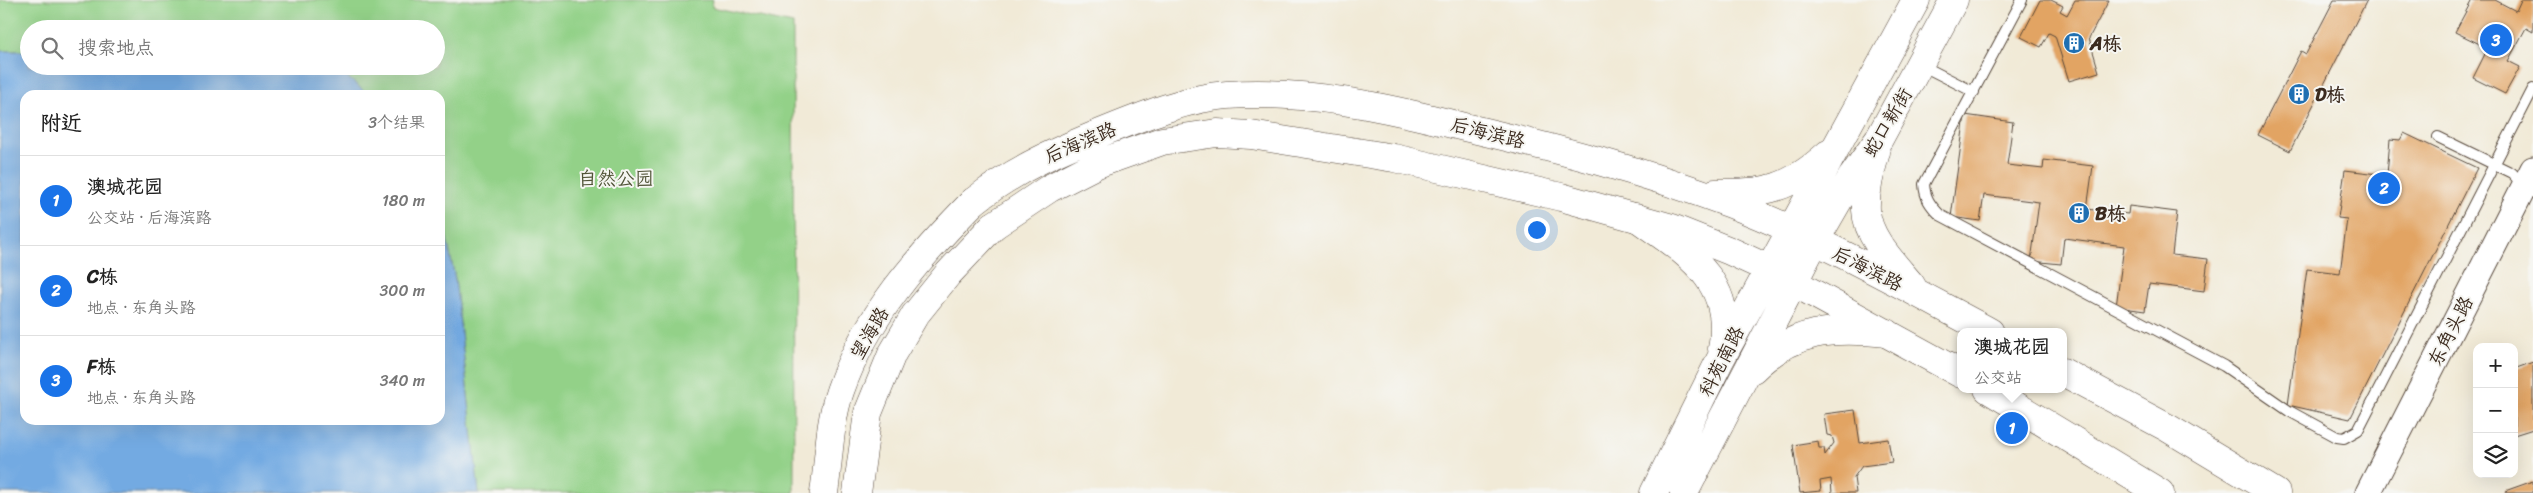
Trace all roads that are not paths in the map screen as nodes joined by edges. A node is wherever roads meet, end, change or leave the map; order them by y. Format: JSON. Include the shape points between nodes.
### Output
{"nodes":[{"id":1,"x":1916,"y":0,"type":"edge"},
{"id":2,"x":1954,"y":0,"type":"edge"},
{"id":3,"x":2022,"y":0,"type":"edge"},
{"id":4,"x":1920,"y":65,"type":"junction"},
{"id":5,"x":2533,"y":89,"type":"edge"},
{"id":6,"x":1974,"y":92,"type":"junction"},
{"id":7,"x":2438,"y":137,"type":"dead end"},
{"id":8,"x":1879,"y":139,"type":"junction"},
{"id":9,"x":1840,"y":143,"type":"junction"},
{"id":10,"x":2495,"y":164,"type":"junction"},
{"id":11,"x":2529,"y":178,"type":"edge"},
{"id":12,"x":1700,"y":193,"type":"junction"},
{"id":13,"x":973,"y":202,"type":"joint"},
{"id":14,"x":1636,"y":217,"type":"junction"},
{"id":15,"x":993,"y":226,"type":"joint"},
{"id":16,"x":1803,"y":235,"type":"junction"},
{"id":17,"x":1770,"y":269,"type":"junction"},
{"id":18,"x":1793,"y":282,"type":"junction"},
{"id":19,"x":1920,"y":294,"type":"junction"},
{"id":20,"x":1983,"y":328,"type":"edge"},
{"id":21,"x":1887,"y":333,"type":"junction"},
{"id":22,"x":1720,"y":360,"type":"junction"},
{"id":23,"x":1957,"y":372,"type":"edge"},
{"id":24,"x":2067,"y":374,"type":"edge"},
{"id":25,"x":1741,"y":380,"type":"junction"},
{"id":26,"x":1995,"y":393,"type":"edge"},
{"id":27,"x":824,"y":493,"type":"edge"},
{"id":28,"x":857,"y":493,"type":"edge"},
{"id":29,"x":1654,"y":493,"type":"edge"},
{"id":30,"x":1684,"y":493,"type":"edge"},
{"id":31,"x":2160,"y":493,"type":"edge"},
{"id":32,"x":2276,"y":493,"type":"edge"},
{"id":33,"x":2368,"y":493,"type":"edge"}],
"edges":[{"from":1,"to":9,"type":"main road","name":"蛇口新街"},
{"from":2,"to":4,"type":"main road","name":"蛇口新街"},
{"from":3,"to":6,"type":"lane"},
{"from":4,"to":6,"type":"lane"},
{"from":4,"to":8,"type":"main road","name":"蛇口新街"},
{"from":5,"to":10,"type":"lane"},
{"from":6,"to":10,"type":"lane","via":[[1924,184],[1930,206],[1940,215],[2224,366],[2289,411],[2344,438],[2358,430]]},
{"from":7,"to":10,"type":"lane"},
{"from":8,"to":16,"type":"main road","name":"蛇口新街"},
{"from":8,"to":19,"type":"main road","via":[[1868,183],[1866,211],[1872,231],[1885,252]]},
{"from":9,"to":12,"type":"main road","via":[[1798,178],[1778,188],[1761,192]]},
{"from":9,"to":16,"type":"main road","name":"蛇口新街"},
{"from":10,"to":11,"type":"lane"},
{"from":11,"to":33,"type":"street","name":"东角头路"},
{"from":12,"to":13,"type":"main road","name":"后海滨路","via":[[1584,156],[1400,111],[1288,95],[1226,95],[1156,111],[1048,154],[999,181]]},
{"from":12,"to":16,"type":"main road","name":"后海滨路"},
{"from":13,"to":27,"type":"main road","name":"望海路","via":[[895,289],[860,343],[840,392]]},
{"from":14,"to":15,"type":"main road","name":"后海滨路","via":[[1394,158],[1251,135],[1217,133],[1162,141],[1097,164],[1050,188]]},
{"from":14,"to":17,"type":"main road","name":"后海滨路","via":[[1714,244]]},
{"from":14,"to":22,"type":"main road","via":[[1695,262],[1718,291],[1725,319]]},
{"from":15,"to":28,"type":"main road","name":"望海路","via":[[948,274],[915,316],[892,354],[868,413]]},
{"from":16,"to":17,"type":"main road","name":"科苑南路"},
{"from":16,"to":18,"type":"main road","name":"科苑南路"},
{"from":16,"to":19,"type":"main road","name":"后海滨路"},
{"from":17,"to":18,"type":"main road","name":"后海滨路"},
{"from":17,"to":22,"type":"main road","name":"科苑南路"},
{"from":18,"to":21,"type":"main road","name":"后海滨路"},
{"from":18,"to":25,"type":"main road","name":"科苑南路"},
{"from":19,"to":20,"type":"main road","name":"后海滨路"},
{"from":21,"to":23,"type":"main road","name":"后海滨路"},
{"from":21,"to":25,"type":"main road","via":[[1833,330],[1800,336],[1772,352]]},
{"from":22,"to":29,"type":"main road","name":"科苑南路"},
{"from":24,"to":32,"type":"main road","via":[[2168,428]]},
{"from":25,"to":30,"type":"main road","name":"科苑南路"},
{"from":26,"to":31,"type":"main road"}]}
